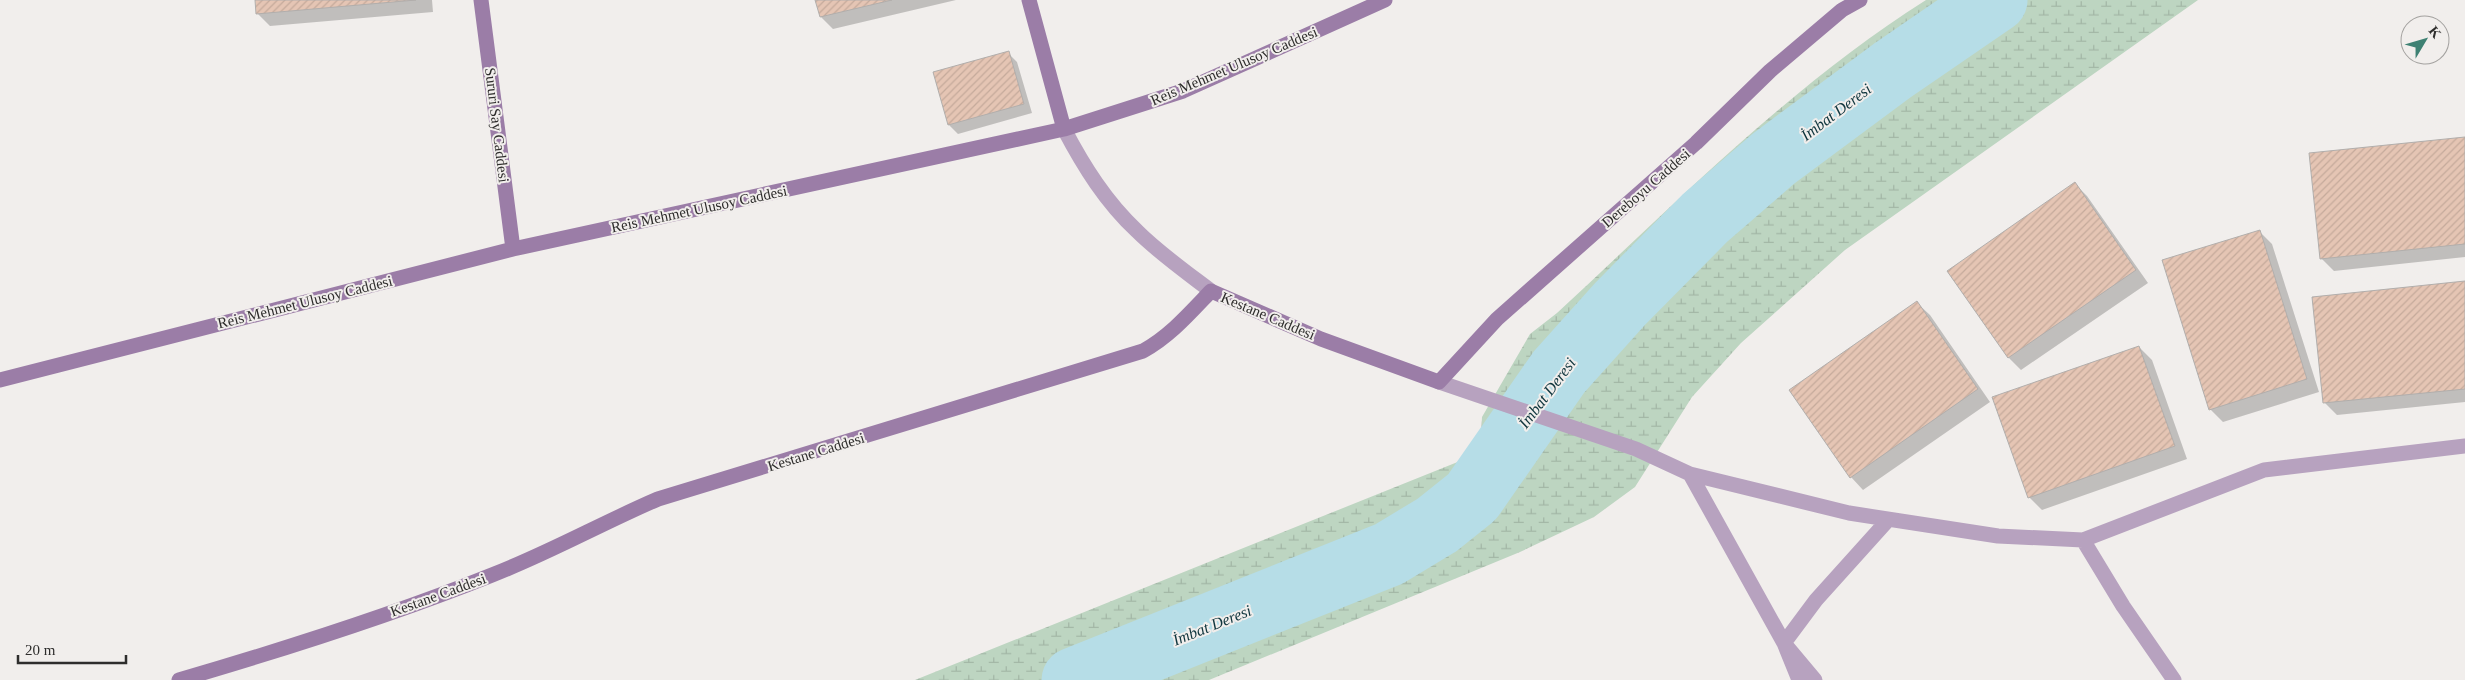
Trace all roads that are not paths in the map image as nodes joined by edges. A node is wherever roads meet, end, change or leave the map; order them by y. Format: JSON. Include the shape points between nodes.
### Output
{"nodes":[{"id":1,"x":481,"y":0,"type":"edge"},
{"id":2,"x":1029,"y":0,"type":"edge"},
{"id":3,"x":1385,"y":0,"type":"edge"},
{"id":4,"x":1860,"y":0,"type":"edge"},
{"id":5,"x":1064,"y":129,"type":"junction"},
{"id":6,"x":513,"y":249,"type":"junction"},
{"id":7,"x":1211,"y":291,"type":"junction"},
{"id":8,"x":0,"y":380,"type":"edge"},
{"id":9,"x":1438,"y":382,"type":"junction"},
{"id":10,"x":2465,"y":446,"type":"edge"},
{"id":11,"x":1690,"y":474,"type":"junction"},
{"id":12,"x":1888,"y":520,"type":"junction"},
{"id":13,"x":2083,"y":540,"type":"junction"},
{"id":14,"x":1784,"y":643,"type":"junction"},
{"id":15,"x":179,"y":680,"type":"edge"},
{"id":16,"x":1799,"y":680,"type":"edge"},
{"id":17,"x":1815,"y":680,"type":"edge"},
{"id":18,"x":2174,"y":680,"type":"edge"}],
"edges":[{"from":1,"to":6,"type":"street","name":"Sururi Say Caddesi"},
{"from":2,"to":5,"type":"street"},
{"from":3,"to":5,"type":"street","name":"Reis Mehmet Ulusoy Caddesi","via":[[1183,91]]},
{"from":4,"to":9,"type":"street","name":"Dereboyu Caddesi","via":[[1842,10],[1770,71],[1696,143],[1497,319]]},
{"from":5,"to":6,"type":"street","name":"Reis Mehmet Ulusoy Caddesi"},
{"from":5,"to":7,"type":"street","via":[[1083,166],[1107,199],[1137,232]]},
{"from":6,"to":8,"type":"street","name":"Reis Mehmet Ulusoy Caddesi"},
{"from":7,"to":9,"type":"street","name":"Kestane Caddesi","via":[[1321,339]]},
{"from":7,"to":15,"type":"street","name":"Kestane Caddesi","via":[[1166,336],[1143,351],[658,500],[485,578],[305,643]]},
{"from":9,"to":11,"type":"street","via":[[1636,449]]},
{"from":10,"to":13,"type":"street","via":[[2264,470]]},
{"from":11,"to":12,"type":"street"},
{"from":11,"to":14,"type":"street"},
{"from":12,"to":13,"type":"street","via":[[1998,536]]},
{"from":12,"to":14,"type":"street","via":[[1816,600]]},
{"from":13,"to":18,"type":"street"},
{"from":14,"to":16,"type":"street"},
{"from":14,"to":17,"type":"street"}]}
